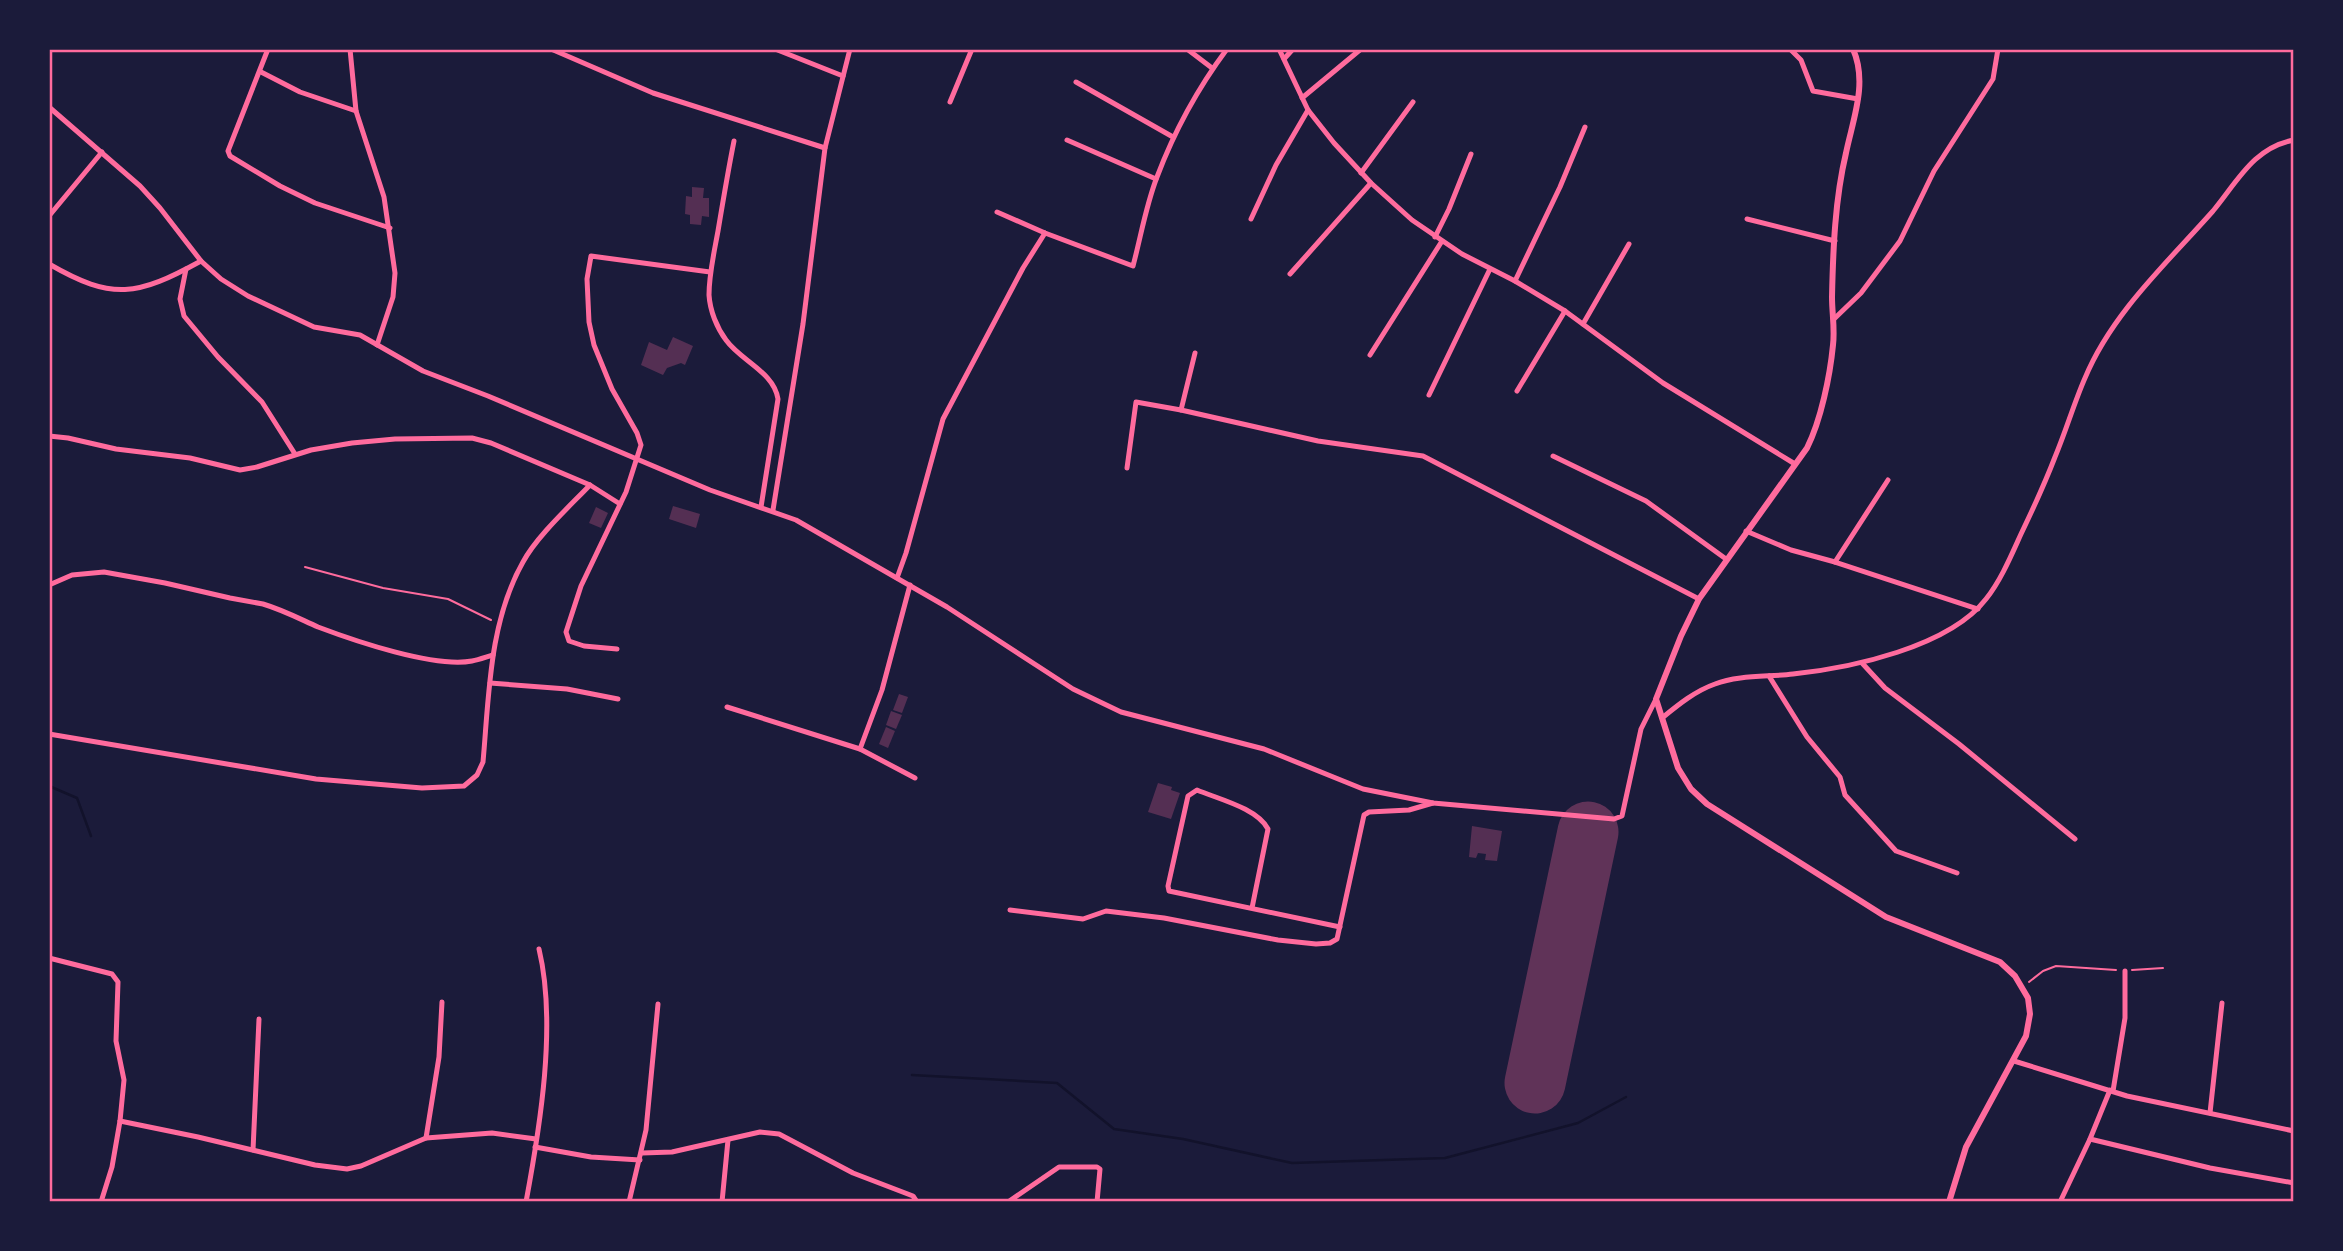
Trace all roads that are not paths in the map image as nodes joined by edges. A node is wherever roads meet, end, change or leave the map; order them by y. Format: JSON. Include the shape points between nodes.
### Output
{"nodes":[{"id":1,"x":268,"y":49,"type":"edge"},
{"id":2,"x":351,"y":49,"type":"edge"},
{"id":3,"x":551,"y":49,"type":"edge"},
{"id":4,"x":775,"y":49,"type":"edge"},
{"id":5,"x":850,"y":49,"type":"edge"},
{"id":6,"x":972,"y":49,"type":"edge"},
{"id":7,"x":1187,"y":49,"type":"edge"},
{"id":8,"x":1227,"y":49,"type":"edge"},
{"id":9,"x":1279,"y":49,"type":"edge"},
{"id":10,"x":1293,"y":49,"type":"edge"},
{"id":11,"x":1361,"y":49,"type":"edge"},
{"id":12,"x":1790,"y":49,"type":"edge"},
{"id":13,"x":1853,"y":49,"type":"edge"},
{"id":14,"x":1998,"y":49,"type":"edge"},
{"id":15,"x":1284,"y":59,"type":"junction"},
{"id":16,"x":1212,"y":68,"type":"junction"},
{"id":17,"x":261,"y":72,"type":"junction"},
{"id":18,"x":844,"y":76,"type":"junction"},
{"id":19,"x":1076,"y":82,"type":"dead end"},
{"id":20,"x":1303,"y":98,"type":"junction"},
{"id":21,"x":1858,"y":99,"type":"junction"},
{"id":22,"x":950,"y":102,"type":"dead end"},
{"id":23,"x":1413,"y":102,"type":"dead end"},
{"id":24,"x":49,"y":107,"type":"edge"},
{"id":25,"x":1308,"y":110,"type":"junction"},
{"id":26,"x":356,"y":111,"type":"junction"},
{"id":27,"x":1585,"y":127,"type":"dead end"},
{"id":28,"x":1173,"y":137,"type":"junction"},
{"id":29,"x":1067,"y":140,"type":"dead end"},
{"id":30,"x":2294,"y":140,"type":"edge"},
{"id":31,"x":734,"y":141,"type":"dead end"},
{"id":32,"x":824,"y":148,"type":"junction"},
{"id":33,"x":103,"y":152,"type":"junction"},
{"id":34,"x":1471,"y":154,"type":"dead end"},
{"id":35,"x":1362,"y":173,"type":"junction"},
{"id":36,"x":1156,"y":180,"type":"junction"},
{"id":37,"x":1371,"y":183,"type":"junction"},
{"id":38,"x":997,"y":212,"type":"dead end"},
{"id":39,"x":49,"y":216,"type":"edge"},
{"id":40,"x":1251,"y":219,"type":"dead end"},
{"id":41,"x":1747,"y":219,"type":"dead end"},
{"id":42,"x":390,"y":228,"type":"junction"},
{"id":43,"x":1045,"y":233,"type":"junction"},
{"id":44,"x":1435,"y":237,"type":"junction"},
{"id":45,"x":1441,"y":241,"type":"junction"},
{"id":46,"x":1835,"y":241,"type":"junction"},
{"id":47,"x":1629,"y":244,"type":"dead end"},
{"id":48,"x":201,"y":261,"type":"junction"},
{"id":49,"x":49,"y":264,"type":"edge"},
{"id":50,"x":186,"y":269,"type":"junction"},
{"id":51,"x":1490,"y":269,"type":"junction"},
{"id":52,"x":710,"y":272,"type":"junction"},
{"id":53,"x":1290,"y":274,"type":"dead end"},
{"id":54,"x":1515,"y":281,"type":"junction"},
{"id":55,"x":1565,"y":311,"type":"junction"},
{"id":56,"x":1833,"y":320,"type":"junction"},
{"id":57,"x":1583,"y":324,"type":"junction"},
{"id":58,"x":377,"y":345,"type":"junction"},
{"id":59,"x":1195,"y":353,"type":"dead end"},
{"id":60,"x":1370,"y":355,"type":"dead end"},
{"id":61,"x":1517,"y":391,"type":"dead end"},
{"id":62,"x":1429,"y":395,"type":"dead end"},
{"id":63,"x":1181,"y":410,"type":"junction"},
{"id":64,"x":49,"y":436,"type":"edge"},
{"id":65,"x":295,"y":454,"type":"junction"},
{"id":66,"x":1553,"y":456,"type":"dead end"},
{"id":67,"x":636,"y":460,"type":"junction"},
{"id":68,"x":1796,"y":464,"type":"junction"},
{"id":69,"x":1127,"y":468,"type":"dead end"},
{"id":70,"x":1888,"y":480,"type":"dead end"},
{"id":71,"x":590,"y":485,"type":"junction"},
{"id":72,"x":620,"y":503,"type":"junction"},
{"id":73,"x":761,"y":507,"type":"junction"},
{"id":74,"x":773,"y":510,"type":"junction"},
{"id":75,"x":1746,"y":531,"type":"junction"},
{"id":76,"x":1726,"y":559,"type":"junction"},
{"id":77,"x":1835,"y":562,"type":"junction"},
{"id":78,"x":897,"y":578,"type":"junction"},
{"id":79,"x":49,"y":585,"type":"edge"},
{"id":80,"x":910,"y":585,"type":"junction"},
{"id":81,"x":1699,"y":600,"type":"junction"},
{"id":82,"x":1978,"y":609,"type":"junction"},
{"id":83,"x":617,"y":649,"type":"dead end"},
{"id":84,"x":493,"y":655,"type":"junction"},
{"id":85,"x":1862,"y":663,"type":"junction"},
{"id":86,"x":1769,"y":676,"type":"junction"},
{"id":87,"x":490,"y":683,"type":"junction"},
{"id":88,"x":618,"y":699,"type":"dead end"},
{"id":89,"x":1656,"y":699,"type":"junction"},
{"id":90,"x":727,"y":707,"type":"dead end"},
{"id":91,"x":1662,"y":718,"type":"junction"},
{"id":92,"x":49,"y":734,"type":"edge"},
{"id":93,"x":860,"y":749,"type":"junction"},
{"id":94,"x":915,"y":778,"type":"dead end"},
{"id":95,"x":1622,"y":782,"type":"dead end"},
{"id":96,"x":1629,"y":786,"type":"junction"},
{"id":97,"x":1433,"y":803,"type":"junction"},
{"id":98,"x":2075,"y":839,"type":"dead end"},
{"id":99,"x":1957,"y":873,"type":"dead end"},
{"id":100,"x":1252,"y":908,"type":"junction"},
{"id":101,"x":1010,"y":910,"type":"dead end"},
{"id":102,"x":1340,"y":928,"type":"junction"},
{"id":103,"x":539,"y":949,"type":"dead end"},
{"id":104,"x":49,"y":958,"type":"edge"},
{"id":105,"x":2125,"y":971,"type":"road end"},
{"id":106,"x":442,"y":1002,"type":"dead end"},
{"id":107,"x":2222,"y":1003,"type":"dead end"},
{"id":108,"x":658,"y":1004,"type":"dead end"},
{"id":109,"x":259,"y":1019,"type":"dead end"},
{"id":110,"x":2014,"y":1061,"type":"junction"},
{"id":111,"x":2111,"y":1091,"type":"junction"},
{"id":112,"x":2210,"y":1113,"type":"junction"},
{"id":113,"x":120,"y":1121,"type":"junction"},
{"id":114,"x":2294,"y":1131,"type":"edge"},
{"id":115,"x":426,"y":1138,"type":"junction"},
{"id":116,"x":536,"y":1139,"type":"junction"},
{"id":117,"x":2090,"y":1139,"type":"junction"},
{"id":118,"x":728,"y":1140,"type":"junction"},
{"id":119,"x":535,"y":1147,"type":"junction"},
{"id":120,"x":253,"y":1150,"type":"junction"},
{"id":121,"x":641,"y":1156,"type":"junction"},
{"id":122,"x":2294,"y":1183,"type":"edge"},
{"id":123,"x":101,"y":1202,"type":"edge"},
{"id":124,"x":526,"y":1202,"type":"edge"},
{"id":125,"x":629,"y":1202,"type":"edge"},
{"id":126,"x":722,"y":1202,"type":"edge"},
{"id":127,"x":917,"y":1202,"type":"edge"},
{"id":128,"x":1008,"y":1202,"type":"edge"},
{"id":129,"x":1097,"y":1202,"type":"edge"},
{"id":130,"x":1949,"y":1202,"type":"edge"},
{"id":131,"x":2060,"y":1202,"type":"edge"}],
"edges":[{"from":1,"to":17,"type":"street"},
{"from":2,"to":26,"type":"street"},
{"from":3,"to":32,"type":"street","via":[[653,93]]},
{"from":4,"to":18,"type":"street"},
{"from":5,"to":18,"type":"street"},
{"from":6,"to":22,"type":"street"},
{"from":7,"to":16,"type":"street"},
{"from":8,"to":16,"type":"street"},
{"from":9,"to":15,"type":"street"},
{"from":10,"to":15,"type":"street"},
{"from":11,"to":20,"type":"street"},
{"from":12,"to":21,"type":"street","via":[[1801,60],[1813,91]]},
{"from":13,"to":21,"type":"street","via":[[1860,70]]},
{"from":14,"to":56,"type":"street","via":[[1989,87],[1934,171],[1900,241],[1861,293]]},
{"from":15,"to":20,"type":"street"},
{"from":16,"to":28,"type":"street"},
{"from":17,"to":26,"type":"street","via":[[300,92]]},
{"from":17,"to":42,"type":"street","via":[[230,156],[315,203]]},
{"from":18,"to":32,"type":"street"},
{"from":19,"to":28,"type":"street"},
{"from":20,"to":25,"type":"street"},
{"from":21,"to":46,"type":"street","via":[[1845,155]]},
{"from":23,"to":35,"type":"street"},
{"from":24,"to":33,"type":"street"},
{"from":25,"to":35,"type":"street"},
{"from":25,"to":40,"type":"street"},
{"from":26,"to":42,"type":"street"},
{"from":27,"to":54,"type":"street"},
{"from":28,"to":36,"type":"street"},
{"from":29,"to":36,"type":"street"},
{"from":30,"to":82,"type":"street","via":[[2265,150],[2248,165],[2113,327],[2085,377],[2005,569]]},
{"from":31,"to":52,"type":"street"},
{"from":32,"to":74,"type":"street","via":[[803,324]]},
{"from":33,"to":39,"type":"street"},
{"from":33,"to":48,"type":"street","via":[[160,208]]},
{"from":34,"to":44,"type":"street"},
{"from":35,"to":37,"type":"street"},
{"from":36,"to":43,"type":"street","via":[[1133,266]]},
{"from":37,"to":44,"type":"street"},
{"from":37,"to":53,"type":"street"},
{"from":38,"to":43,"type":"street"},
{"from":41,"to":46,"type":"street"},
{"from":42,"to":58,"type":"street","via":[[393,297]]},
{"from":43,"to":78,"type":"street","via":[[943,419]]},
{"from":44,"to":45,"type":"street"},
{"from":45,"to":51,"type":"street"},
{"from":45,"to":60,"type":"street"},
{"from":46,"to":56,"type":"street"},
{"from":47,"to":57,"type":"street"},
{"from":48,"to":50,"type":"street"},
{"from":48,"to":58,"type":"street","via":[[235,289],[278,312],[314,327],[354,332]]},
{"from":49,"to":50,"type":"street","via":[[92,286],[126,291]]},
{"from":50,"to":65,"type":"street","via":[[180,299],[184,316],[262,402]]},
{"from":51,"to":54,"type":"street"},
{"from":51,"to":62,"type":"street"},
{"from":52,"to":67,"type":"street","via":[[591,257],[589,322],[602,367],[640,439]]},
{"from":52,"to":73,"type":"street","via":[[709,298],[723,337],[777,391]]},
{"from":54,"to":55,"type":"street"},
{"from":55,"to":57,"type":"street"},
{"from":55,"to":61,"type":"street"},
{"from":56,"to":68,"type":"street","via":[[1819,420]]},
{"from":57,"to":68,"type":"street","via":[[1663,383]]},
{"from":58,"to":67,"type":"street","via":[[423,371]]},
{"from":59,"to":63,"type":"street"},
{"from":63,"to":69,"type":"street","via":[[1134,403]]},
{"from":63,"to":81,"type":"street","via":[[1318,442],[1423,456]]},
{"from":64,"to":65,"type":"street","via":[[240,470]]},
{"from":65,"to":71,"type":"street","via":[[369,440],[472,438]]},
{"from":66,"to":76,"type":"street","via":[[1646,501]]},
{"from":67,"to":72,"type":"street"},
{"from":67,"to":73,"type":"street"},
{"from":68,"to":75,"type":"street"},
{"from":70,"to":77,"type":"street"},
{"from":71,"to":72,"type":"street"},
{"from":71,"to":84,"type":"street","via":[[524,560],[507,597]]},
{"from":72,"to":83,"type":"street","via":[[581,586],[566,632],[569,642]]},
{"from":73,"to":74,"type":"street"},
{"from":74,"to":78,"type":"street"},
{"from":75,"to":76,"type":"street"},
{"from":75,"to":77,"type":"street"},
{"from":76,"to":81,"type":"street"},
{"from":77,"to":82,"type":"street"},
{"from":78,"to":80,"type":"street"},
{"from":79,"to":84,"type":"street","via":[[72,575],[104,572],[283,610],[379,648],[432,660],[463,662]]},
{"from":80,"to":93,"type":"street","via":[[882,690]]},
{"from":80,"to":97,"type":"street","via":[[1073,689],[1121,712],[1264,749],[1363,789]]},
{"from":81,"to":89,"type":"street"},
{"from":82,"to":85,"type":"street","via":[[1937,636]]},
{"from":84,"to":87,"type":"street"},
{"from":85,"to":86,"type":"street"},
{"from":85,"to":98,"type":"street","via":[[1885,688]]},
{"from":86,"to":91,"type":"street","via":[[1717,683]]},
{"from":86,"to":99,"type":"street","via":[[1807,737],[1840,777],[1844,795],[1892,846]]},
{"from":87,"to":88,"type":"street","via":[[567,689]]},
{"from":87,"to":92,"type":"street","via":[[483,762],[464,786],[451,789],[316,779]]},
{"from":89,"to":91,"type":"street"},
{"from":89,"to":96,"type":"street","via":[[1641,729]]},
{"from":90,"to":93,"type":"street"},
{"from":91,"to":110,"type":"street","via":[[1678,768],[1707,804],[1886,917],[2000,962],[2015,976],[2030,1006],[2030,1023]]},
{"from":93,"to":94,"type":"street"},
{"from":95,"to":96,"type":"street"},
{"from":96,"to":97,"type":"street","via":[[1622,816],[1614,819]]},
{"from":97,"to":102,"type":"street","via":[[1364,815]]},
{"from":100,"to":100,"type":"street","via":[[1169,891],[1176,845],[1192,792],[1208,794],[1264,821],[1268,829]]},
{"from":100,"to":102,"type":"street"},
{"from":101,"to":102,"type":"street","via":[[1083,919],[1106,911],[1315,944],[1337,939]]},
{"from":103,"to":116,"type":"street","via":[[547,1018]]},
{"from":104,"to":113,"type":"street","via":[[112,974],[118,982],[116,1041],[124,1080]]},
{"from":105,"to":111,"type":"street","via":[[2125,1018]]},
{"from":106,"to":115,"type":"street"},
{"from":107,"to":112,"type":"street"},
{"from":108,"to":121,"type":"street"},
{"from":109,"to":120,"type":"street"},
{"from":110,"to":111,"type":"street"},
{"from":110,"to":130,"type":"street","via":[[1966,1147]]},
{"from":111,"to":112,"type":"street"},
{"from":111,"to":117,"type":"street"},
{"from":112,"to":114,"type":"street"},
{"from":113,"to":120,"type":"street"},
{"from":113,"to":123,"type":"street"},
{"from":115,"to":116,"type":"street","via":[[492,1133]]},
{"from":115,"to":120,"type":"street","via":[[347,1169]]},
{"from":116,"to":119,"type":"street"},
{"from":117,"to":122,"type":"street"},
{"from":117,"to":131,"type":"street"},
{"from":118,"to":121,"type":"street"},
{"from":118,"to":126,"type":"street"},
{"from":118,"to":127,"type":"street","via":[[760,1132],[784,1135],[853,1173],[913,1196]]},
{"from":119,"to":121,"type":"street","via":[[592,1157]]},
{"from":119,"to":124,"type":"street"},
{"from":121,"to":125,"type":"street"},
{"from":128,"to":129,"type":"street","via":[[1059,1167],[1100,1169]]}]}
